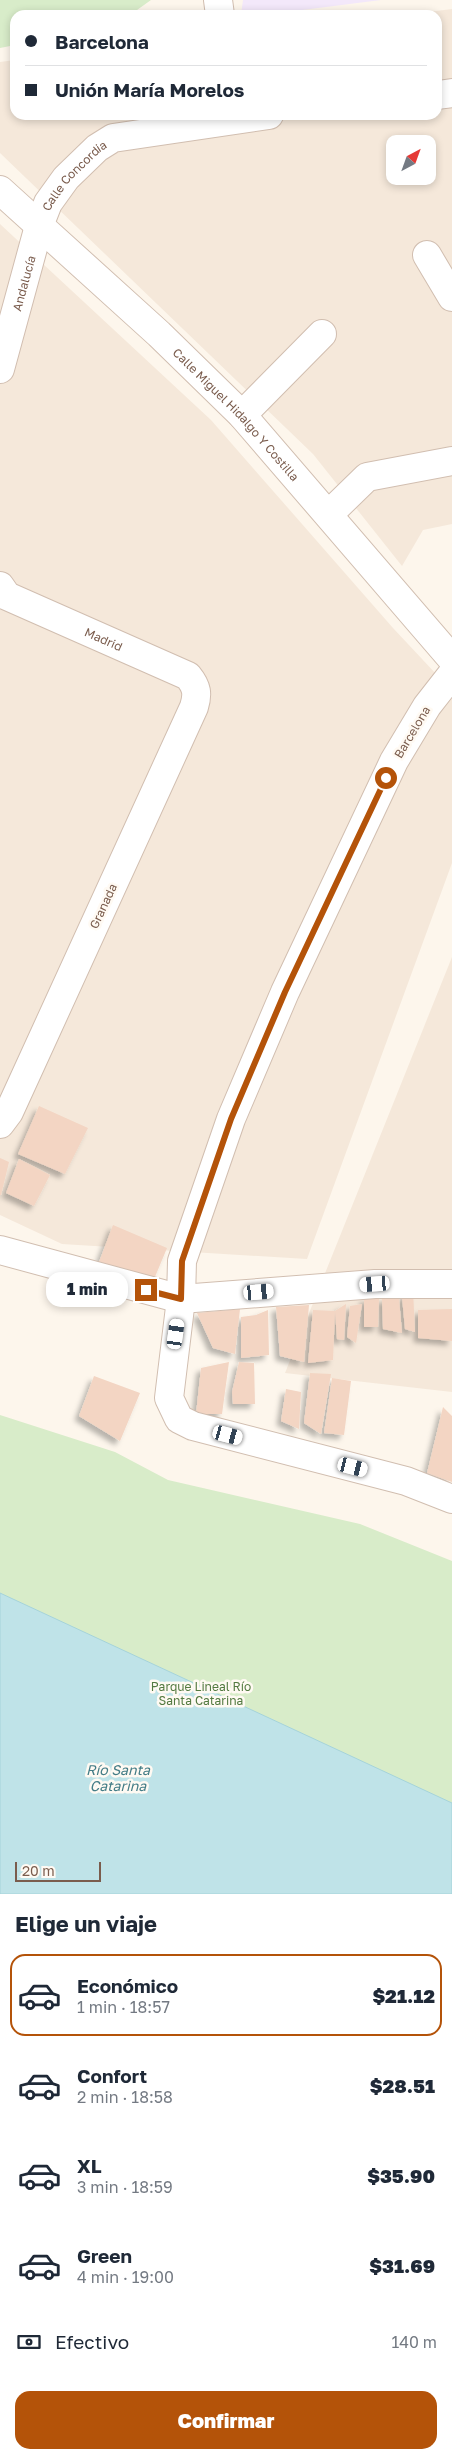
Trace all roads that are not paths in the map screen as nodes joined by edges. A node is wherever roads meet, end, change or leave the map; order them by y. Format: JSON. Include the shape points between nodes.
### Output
{"nodes":[{"id":1,"x":216,"y":120,"type":"edge"},
{"id":2,"x":0,"y":190,"type":"edge"},
{"id":3,"x":39,"y":226,"type":"junction"},
{"id":4,"x":427,"y":255,"type":"dead end"},
{"id":5,"x":452,"y":297,"type":"edge"},
{"id":6,"x":322,"y":334,"type":"dead end"},
{"id":7,"x":0,"y":369,"type":"edge"},
{"id":8,"x":242,"y":415,"type":"junction"},
{"id":9,"x":452,"y":461,"type":"edge"},
{"id":10,"x":329,"y":514,"type":"junction"},
{"id":11,"x":2,"y":598,"type":"edge"},
{"id":12,"x":452,"y":659,"type":"edge"},
{"id":13,"x":452,"y":674,"type":"edge"},
{"id":14,"x":196,"y":685,"type":"joint"},
{"id":15,"x":0,"y":1124,"type":"edge"},
{"id":16,"x":0,"y":1250,"type":"edge"},
{"id":17,"x":452,"y":1284,"type":"edge"},
{"id":18,"x":181,"y":1299,"type":"junction"},
{"id":19,"x":452,"y":1499,"type":"edge"}],
"edges":[{"from":1,"to":3,"type":"street","name":"Calle Concordia","via":[[112,138],[66,178],[48,203]]},
{"from":2,"to":3,"type":"street","name":"Calle Miguel Hidalgo Y Costilla"},
{"from":3,"to":7,"type":"street","name":"Andalucía"},
{"from":3,"to":8,"type":"street","name":"Calle Miguel Hidalgo Y Costilla","via":[[159,334]]},
{"from":4,"to":5,"type":"street"},
{"from":6,"to":8,"type":"street"},
{"from":8,"to":10,"type":"street","name":"Calle Miguel Hidalgo Y Costilla"},
{"from":9,"to":10,"type":"street","via":[[367,478]]},
{"from":10,"to":12,"type":"street","name":"Calle Miguel Hidalgo Y Costilla"},
{"from":11,"to":14,"type":"street","name":"Madrid","via":[[188,676]]},
{"from":13,"to":18,"type":"street","name":"Barcelona","via":[[427,706],[394,760],[277,1010],[231,1119],[182,1261]]},
{"from":14,"to":15,"type":"street","name":"Granada","via":[[194,707],[9,1112]]},
{"from":16,"to":18,"type":"street"},
{"from":17,"to":18,"type":"street","via":[[375,1284]]},
{"from":18,"to":19,"type":"street","name":"Barcelona","via":[[168,1398],[179,1419],[193,1426],[406,1481]]}]}
